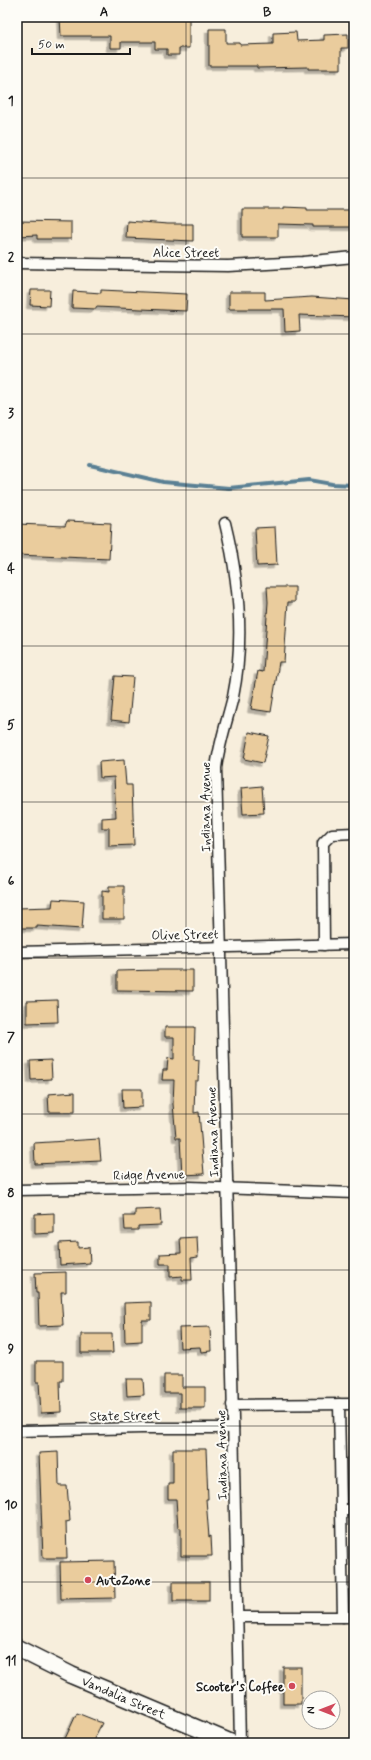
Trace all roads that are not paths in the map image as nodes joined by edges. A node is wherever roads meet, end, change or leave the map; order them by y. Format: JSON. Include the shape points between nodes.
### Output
{"nodes":[{"id":1,"x":354,"y":257,"type":"edge"},
{"id":2,"x":17,"y":263,"type":"edge"},
{"id":3,"x":225,"y":523,"type":"dead end"},
{"id":4,"x":354,"y":833,"type":"edge"},
{"id":5,"x":354,"y":944,"type":"edge"},
{"id":6,"x":324,"y":945,"type":"junction"},
{"id":7,"x":220,"y":946,"type":"junction"},
{"id":8,"x":17,"y":952,"type":"edge"},
{"id":9,"x":226,"y":1189,"type":"junction"},
{"id":10,"x":17,"y":1190,"type":"edge"},
{"id":11,"x":354,"y":1193,"type":"edge"},
{"id":12,"x":339,"y":1404,"type":"junction"},
{"id":13,"x":354,"y":1404,"type":"edge"},
{"id":14,"x":232,"y":1405,"type":"junction"},
{"id":15,"x":233,"y":1428,"type":"junction"},
{"id":16,"x":17,"y":1431,"type":"edge"},
{"id":17,"x":341,"y":1510,"type":"junction"},
{"id":18,"x":354,"y":1510,"type":"edge"},
{"id":19,"x":343,"y":1616,"type":"junction"},
{"id":20,"x":354,"y":1616,"type":"edge"},
{"id":21,"x":237,"y":1617,"type":"junction"},
{"id":22,"x":17,"y":1648,"type":"edge"},
{"id":23,"x":232,"y":1743,"type":"edge"},
{"id":24,"x":240,"y":1743,"type":"edge"}],
"edges":[{"from":1,"to":2,"type":"street","name":"Alice Street","via":[[228,266]]},
{"from":3,"to":7,"type":"street","name":"Indiana Avenue","via":[[234,562],[240,622],[233,696],[219,746],[216,768]]},
{"from":4,"to":6,"type":"street","via":[[332,834],[323,843]]},
{"from":5,"to":6,"type":"street","name":"Olive Street"},
{"from":6,"to":7,"type":"street","name":"Olive Street"},
{"from":7,"to":8,"type":"street","name":"Olive Street"},
{"from":7,"to":9,"type":"street","name":"Indiana Avenue"},
{"from":9,"to":10,"type":"street","name":"Ridge Avenue","via":[[190,1187]]},
{"from":9,"to":11,"type":"street","name":"Ridge Avenue"},
{"from":9,"to":14,"type":"street","name":"Indiana Avenue"},
{"from":12,"to":13,"type":"street"},
{"from":12,"to":14,"type":"street"},
{"from":12,"to":17,"type":"street"},
{"from":14,"to":15,"type":"street","name":"Indiana Avenue"},
{"from":15,"to":16,"type":"street","name":"State Street"},
{"from":15,"to":21,"type":"street","name":"Indiana Avenue"},
{"from":17,"to":18,"type":"street"},
{"from":17,"to":19,"type":"street"},
{"from":19,"to":20,"type":"street"},
{"from":19,"to":21,"type":"street"},
{"from":21,"to":24,"type":"street","name":"Indiana Avenue"},
{"from":22,"to":23,"type":"main road","name":"Vandalia Street","via":[[71,1675]]}]}
